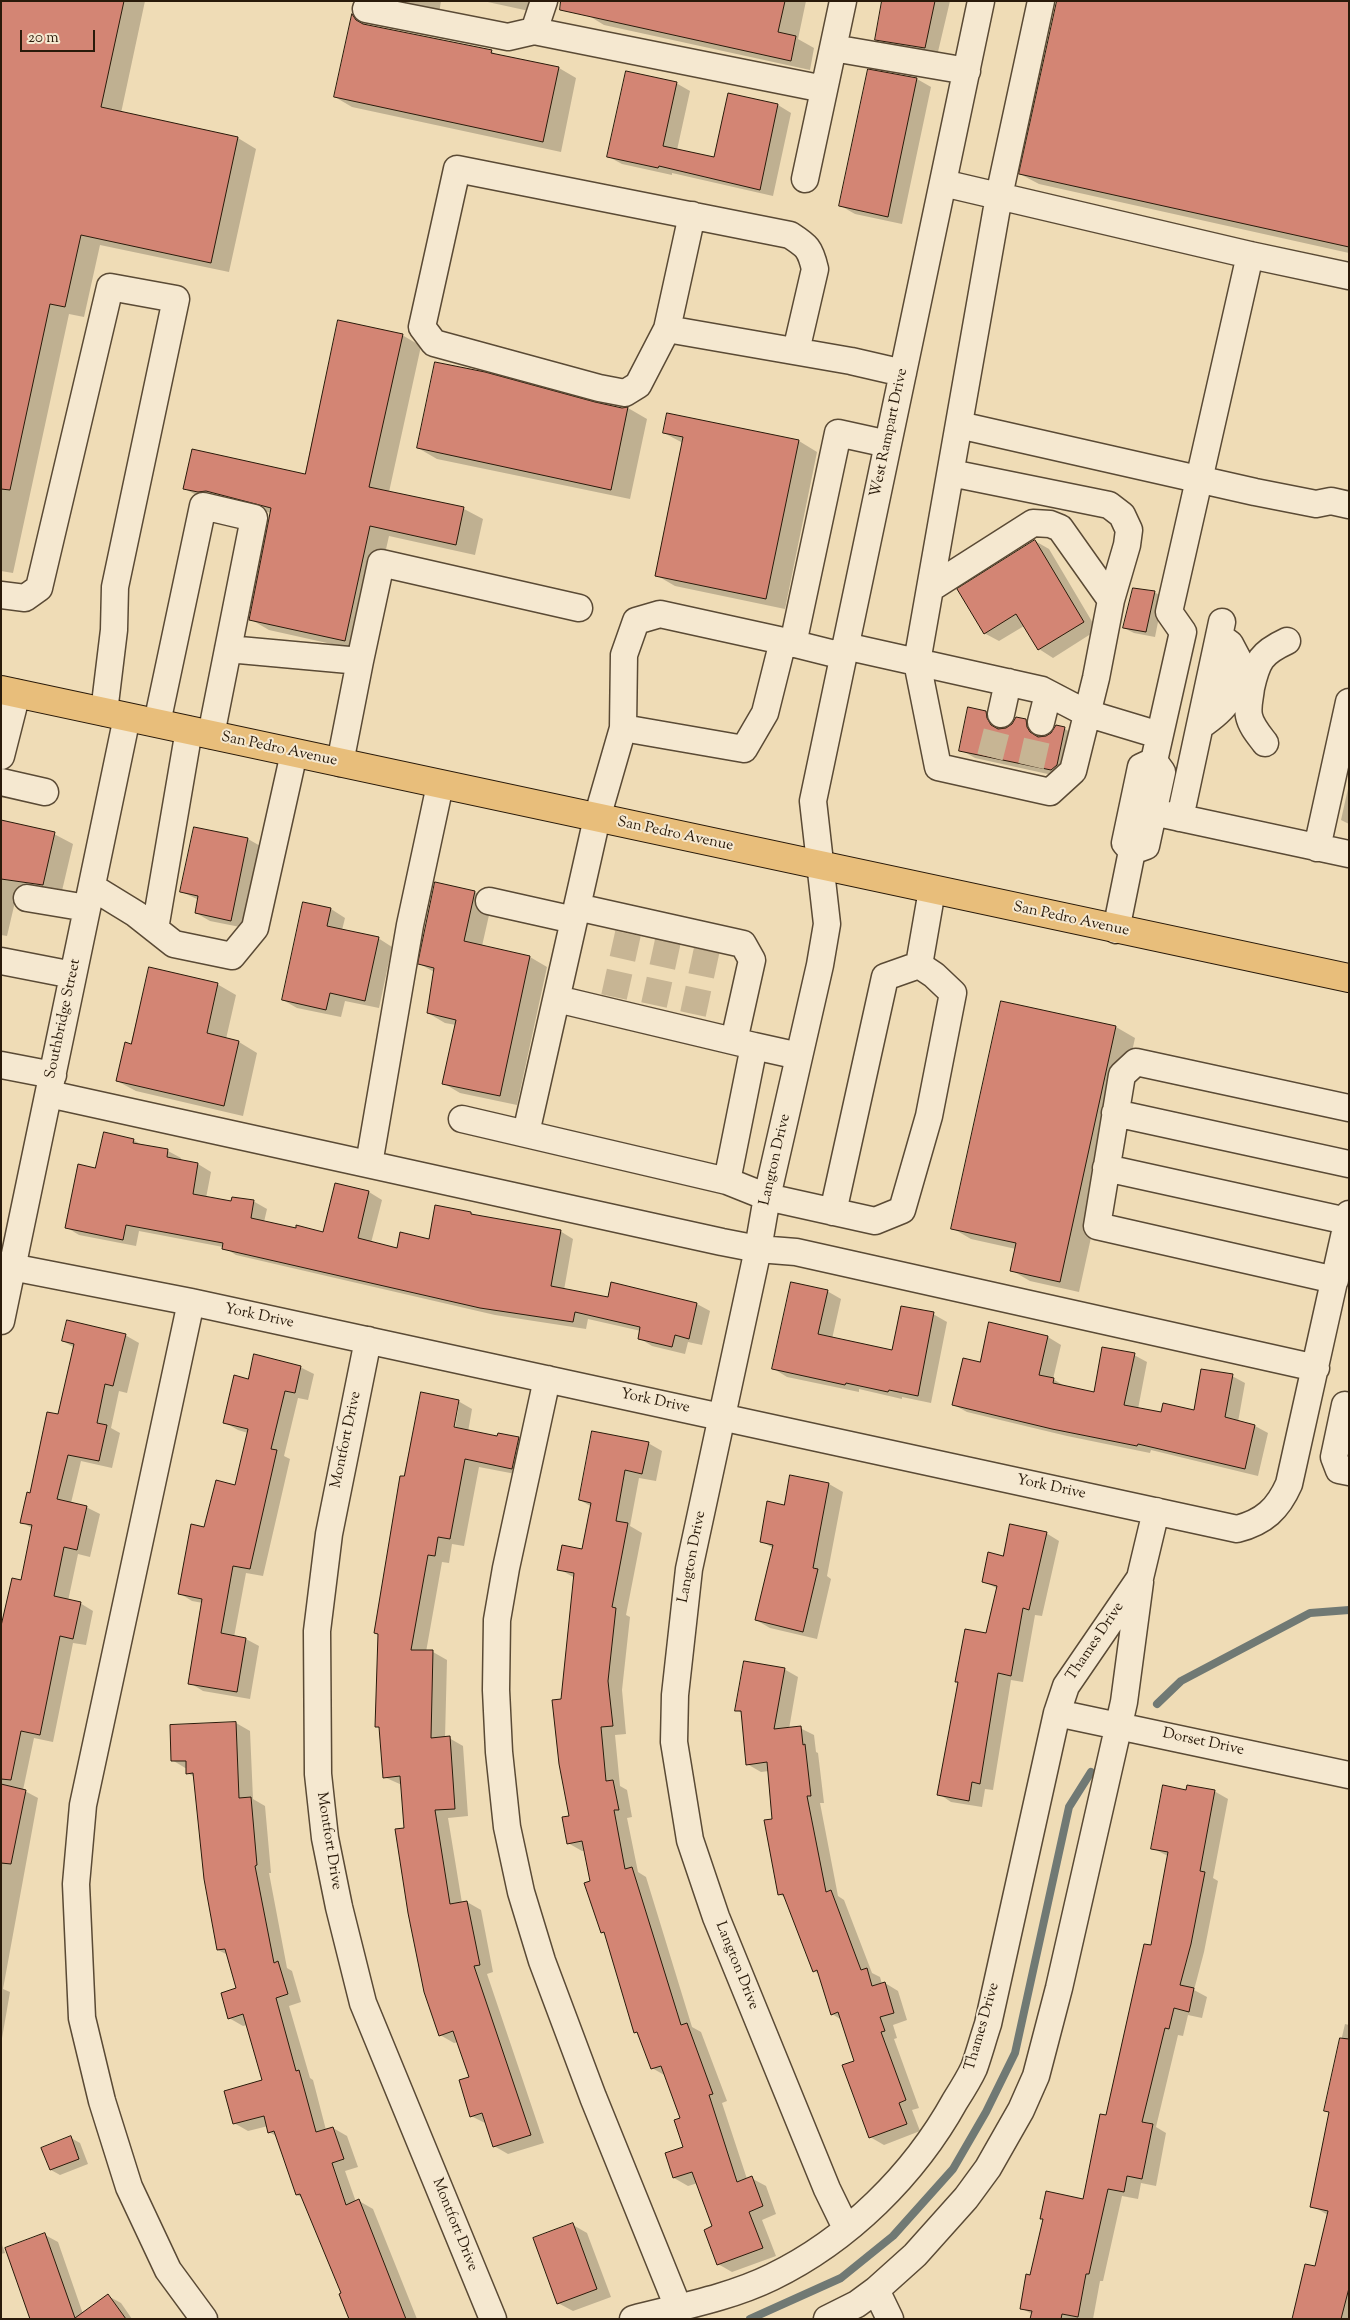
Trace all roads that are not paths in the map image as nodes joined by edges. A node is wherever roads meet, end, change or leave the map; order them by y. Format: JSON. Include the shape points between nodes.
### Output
{"nodes":[{"id":1,"x":544,"y":1,"type":"edge"},
{"id":2,"x":843,"y":1,"type":"edge"},
{"id":3,"x":981,"y":1,"type":"edge"},
{"id":4,"x":1041,"y":1,"type":"edge"},
{"id":5,"x":366,"y":9,"type":"dead end"},
{"id":6,"x":534,"y":31,"type":"junction"},
{"id":7,"x":833,"y":48,"type":"junction"},
{"id":8,"x":967,"y":71,"type":"junction"},
{"id":9,"x":824,"y":89,"type":"junction"},
{"id":10,"x":805,"y":179,"type":"dead end"},
{"id":11,"x":943,"y":183,"type":"junction"},
{"id":12,"x":1002,"y":186,"type":"junction"},
{"id":13,"x":692,"y":216,"type":"junction"},
{"id":14,"x":1250,"y":255,"type":"junction"},
{"id":15,"x":1349,"y":276,"type":"edge"},
{"id":16,"x":667,"y":329,"type":"junction"},
{"id":17,"x":796,"y":352,"type":"junction"},
{"id":18,"x":903,"y":373,"type":"junction"},
{"id":19,"x":959,"y":425,"type":"junction"},
{"id":20,"x":888,"y":444,"type":"junction"},
{"id":21,"x":951,"y":473,"type":"junction"},
{"id":22,"x":1198,"y":477,"type":"junction"},
{"id":23,"x":1349,"y":505,"type":"edge"},
{"id":24,"x":931,"y":588,"type":"junction"},
{"id":25,"x":1,"y":595,"type":"edge"},
{"id":26,"x":1111,"y":600,"type":"junction"},
{"id":27,"x":579,"y":608,"type":"dead end"},
{"id":28,"x":1221,"y":629,"type":"dead end"},
{"id":29,"x":1287,"y":641,"type":"dead end"},
{"id":30,"x":788,"y":643,"type":"junction"},
{"id":31,"x":228,"y":650,"type":"junction"},
{"id":32,"x":844,"y":651,"type":"junction"},
{"id":33,"x":360,"y":661,"type":"junction"},
{"id":34,"x":917,"y":662,"type":"junction"},
{"id":35,"x":1008,"y":682,"type":"junction"},
{"id":36,"x":9,"y":692,"type":"edge"},
{"id":37,"x":1048,"y":694,"type":"junction"},
{"id":38,"x":1349,"y":702,"type":"edge"},
{"id":39,"x":1086,"y":713,"type":"junction"},
{"id":40,"x":1001,"y":714,"type":"tunnel mouth"},
{"id":41,"x":116,"y":715,"type":"junction"},
{"id":42,"x":1041,"y":722,"type":"tunnel mouth"},
{"id":43,"x":157,"y":723,"type":"junction"},
{"id":44,"x":623,"y":728,"type":"junction"},
{"id":45,"x":200,"y":732,"type":"junction"},
{"id":46,"x":1159,"y":736,"type":"junction"},
{"id":47,"x":1265,"y":743,"type":"dead end"},
{"id":48,"x":294,"y":753,"type":"junction"},
{"id":49,"x":1,"y":756,"type":"edge"},
{"id":50,"x":1154,"y":762,"type":"junction"},
{"id":51,"x":340,"y":763,"type":"junction"},
{"id":52,"x":1,"y":782,"type":"edge"},
{"id":53,"x":440,"y":785,"type":"junction"},
{"id":54,"x":45,"y":792,"type":"dead end"},
{"id":55,"x":1153,"y":812,"type":"junction"},
{"id":56,"x":596,"y":818,"type":"junction"},
{"id":57,"x":1180,"y":818,"type":"junction"},
{"id":58,"x":1317,"y":848,"type":"junction"},
{"id":59,"x":1132,"y":851,"type":"junction"},
{"id":60,"x":1349,"y":854,"type":"edge"},
{"id":61,"x":820,"y":867,"type":"junction"},
{"id":62,"x":932,"y":890,"type":"junction"},
{"id":63,"x":27,"y":898,"type":"dead end"},
{"id":64,"x":89,"y":898,"type":"junction"},
{"id":65,"x":489,"y":901,"type":"dead end"},
{"id":66,"x":576,"y":914,"type":"junction"},
{"id":67,"x":155,"y":929,"type":"junction"},
{"id":68,"x":1116,"y":930,"type":"junction"},
{"id":69,"x":1,"y":961,"type":"edge"},
{"id":70,"x":919,"y":965,"type":"junction"},
{"id":71,"x":73,"y":975,"type":"junction"},
{"id":72,"x":1349,"y":978,"type":"edge"},
{"id":73,"x":557,"y":999,"type":"junction"},
{"id":74,"x":744,"y":1044,"type":"junction"},
{"id":75,"x":799,"y":1056,"type":"junction"},
{"id":76,"x":1,"y":1065,"type":"edge"},
{"id":77,"x":51,"y":1084,"type":"junction"},
{"id":78,"x":1349,"y":1108,"type":"edge"},
{"id":79,"x":1115,"y":1113,"type":"junction"},
{"id":80,"x":462,"y":1119,"type":"dead end"},
{"id":81,"x":526,"y":1133,"type":"junction"},
{"id":82,"x":369,"y":1164,"type":"junction"},
{"id":83,"x":1349,"y":1164,"type":"edge"},
{"id":84,"x":1106,"y":1168,"type":"junction"},
{"id":85,"x":727,"y":1181,"type":"junction"},
{"id":86,"x":767,"y":1197,"type":"junction"},
{"id":87,"x":833,"y":1212,"type":"junction"},
{"id":88,"x":1348,"y":1218,"type":"edge"},
{"id":89,"x":758,"y":1248,"type":"junction"},
{"id":90,"x":7,"y":1267,"type":"edge"},
{"id":91,"x":1335,"y":1280,"type":"junction"},
{"id":92,"x":191,"y":1302,"type":"junction"},
{"id":93,"x":1,"y":1321,"type":"edge"},
{"id":94,"x":368,"y":1340,"type":"junction"},
{"id":95,"x":1316,"y":1368,"type":"junction"},
{"id":96,"x":547,"y":1379,"type":"junction"},
{"id":97,"x":1348,"y":1400,"type":"edge"},
{"id":98,"x":722,"y":1417,"type":"junction"},
{"id":99,"x":1349,"y":1472,"type":"edge"},
{"id":100,"x":1156,"y":1511,"type":"junction"},
{"id":101,"x":1140,"y":1578,"type":"junction"},
{"id":102,"x":1057,"y":1713,"type":"junction"},
{"id":103,"x":1118,"y":1724,"type":"junction"},
{"id":104,"x":1349,"y":1776,"type":"edge"},
{"id":105,"x":846,"y":2228,"type":"junction"},
{"id":106,"x":876,"y":2290,"type":"junction"},
{"id":107,"x":678,"y":2307,"type":"junction"},
{"id":108,"x":204,"y":2319,"type":"edge"},
{"id":109,"x":493,"y":2319,"type":"edge"},
{"id":110,"x":634,"y":2319,"type":"edge"},
{"id":111,"x":827,"y":2319,"type":"edge"},
{"id":112,"x":890,"y":2319,"type":"edge"}],
"edges":[{"from":1,"to":6,"type":"street"},
{"from":2,"to":7,"type":"street"},
{"from":3,"to":8,"type":"street","name":"West Rampart Drive"},
{"from":4,"to":12,"type":"street"},
{"from":5,"to":6,"type":"street","via":[[508,37]]},
{"from":6,"to":9,"type":"street"},
{"from":7,"to":8,"type":"street"},
{"from":7,"to":9,"type":"street"},
{"from":8,"to":11,"type":"street","name":"West Rampart Drive"},
{"from":9,"to":10,"type":"street"},
{"from":11,"to":12,"type":"street"},
{"from":11,"to":18,"type":"street","name":"West Rampart Drive"},
{"from":12,"to":14,"type":"street"},
{"from":12,"to":19,"type":"street"},
{"from":13,"to":16,"type":"street"},
{"from":13,"to":16,"type":"street","via":[[457,169],[422,327],[434,344],[446,348],[625,393],[638,385]]},
{"from":13,"to":17,"type":"street","via":[[790,235],[807,246],[815,269]]},
{"from":14,"to":15,"type":"street"},
{"from":14,"to":22,"type":"street"},
{"from":16,"to":17,"type":"street"},
{"from":17,"to":18,"type":"street"},
{"from":18,"to":20,"type":"street","name":"West Rampart Drive"},
{"from":19,"to":21,"type":"street"},
{"from":19,"to":22,"type":"street"},
{"from":20,"to":30,"type":"street","via":[[838,433]]},
{"from":20,"to":32,"type":"street","name":"West Rampart Drive"},
{"from":21,"to":24,"type":"street"},
{"from":21,"to":26,"type":"street","via":[[1109,505],[1122,515],[1129,530],[1128,545]]},
{"from":22,"to":23,"type":"street","via":[[1316,504],[1331,501]]},
{"from":22,"to":46,"type":"street","via":[[1169,612],[1183,632]]},
{"from":24,"to":26,"type":"street","via":[[1034,523],[1050,524],[1060,528]]},
{"from":24,"to":34,"type":"street"},
{"from":25,"to":41,"type":"street","name":"Southbridge Street","via":[[25,598],[39,588],[110,287],[176,299],[116,587]]},
{"from":26,"to":39,"type":"street"},
{"from":27,"to":33,"type":"street","via":[[381,563]]},
{"from":28,"to":57,"type":"street"},
{"from":29,"to":47,"type":"street","via":[[1262,656],[1254,676],[1249,718]]},
{"from":30,"to":32,"type":"street"},
{"from":30,"to":44,"type":"street","via":[[765,713],[744,749]]},
{"from":30,"to":44,"type":"street","via":[[660,614],[636,621],[624,655]]},
{"from":31,"to":33,"type":"street"},
{"from":31,"to":43,"type":"street","via":[[254,518],[203,506]]},
{"from":31,"to":45,"type":"street"},
{"from":32,"to":34,"type":"street"},
{"from":32,"to":61,"type":"street","name":"West Rampart Drive","via":[[813,800]]},
{"from":33,"to":51,"type":"street"},
{"from":34,"to":35,"type":"street"},
{"from":34,"to":39,"type":"street","via":[[938,768],[988,768],[1028,776],[1050,792],[1073,771]]},
{"from":35,"to":37,"type":"street"},
{"from":35,"to":40,"type":"street"},
{"from":36,"to":41,"type":"main road","name":"San Pedro Avenue"},
{"from":36,"to":49,"type":"street"},
{"from":37,"to":39,"type":"street"},
{"from":37,"to":42,"type":"street"},
{"from":38,"to":58,"type":"street"},
{"from":39,"to":46,"type":"street"},
{"from":41,"to":43,"type":"main road","name":"San Pedro Avenue"},
{"from":41,"to":64,"type":"street","name":"Southbridge Street"},
{"from":43,"to":45,"type":"main road","name":"San Pedro Avenue"},
{"from":44,"to":56,"type":"street"},
{"from":45,"to":48,"type":"main road","name":"San Pedro Avenue"},
{"from":45,"to":67,"type":"street"},
{"from":46,"to":50,"type":"street"},
{"from":48,"to":51,"type":"main road","name":"San Pedro Avenue"},
{"from":48,"to":67,"type":"street","via":[[255,928],[232,956],[174,944]]},
{"from":50,"to":55,"type":"street","via":[[1162,772]]},
{"from":50,"to":59,"type":"street","via":[[1141,767],[1125,843]]},
{"from":51,"to":53,"type":"main road","name":"San Pedro Avenue"},
{"from":52,"to":54,"type":"street"},
{"from":53,"to":56,"type":"main road","name":"San Pedro Avenue"},
{"from":53,"to":82,"type":"street","via":[[410,925]]},
{"from":55,"to":57,"type":"street"},
{"from":55,"to":59,"type":"street","via":[[1146,846]]},
{"from":56,"to":61,"type":"main road","name":"San Pedro Avenue"},
{"from":56,"to":66,"type":"street"},
{"from":57,"to":58,"type":"street"},
{"from":58,"to":60,"type":"street"},
{"from":59,"to":68,"type":"street"},
{"from":61,"to":62,"type":"main road","name":"San Pedro Avenue"},
{"from":61,"to":75,"type":"street","name":"Langton Drive","via":[[827,924]]},
{"from":62,"to":68,"type":"main road","name":"San Pedro Avenue"},
{"from":62,"to":70,"type":"street"},
{"from":63,"to":64,"type":"street"},
{"from":64,"to":67,"type":"street","via":[[136,914]]},
{"from":64,"to":71,"type":"street","name":"Southbridge Street"},
{"from":65,"to":66,"type":"street"},
{"from":66,"to":73,"type":"street"},
{"from":66,"to":74,"type":"street","via":[[743,944],[752,960]]},
{"from":68,"to":72,"type":"main road","name":"San Pedro Avenue"},
{"from":69,"to":71,"type":"street"},
{"from":70,"to":87,"type":"street","via":[[885,977]]},
{"from":70,"to":87,"type":"street","via":[[953,993],[929,1116],[902,1210],[874,1221]]},
{"from":71,"to":77,"type":"street","name":"Southbridge Street"},
{"from":73,"to":74,"type":"street","via":[[612,1005],[691,1022]]},
{"from":73,"to":81,"type":"street"},
{"from":74,"to":75,"type":"street"},
{"from":74,"to":85,"type":"street"},
{"from":75,"to":86,"type":"street","name":"Langton Drive"},
{"from":76,"to":77,"type":"street"},
{"from":77,"to":82,"type":"street"},
{"from":77,"to":90,"type":"street","name":"Southbridge Street"},
{"from":78,"to":79,"type":"street","via":[[1136,1062],[1122,1074]]},
{"from":79,"to":83,"type":"street"},
{"from":79,"to":84,"type":"street"},
{"from":80,"to":81,"type":"street"},
{"from":81,"to":85,"type":"street"},
{"from":82,"to":89,"type":"street"},
{"from":84,"to":88,"type":"street"},
{"from":84,"to":91,"type":"street","via":[[1097,1226]]},
{"from":85,"to":86,"type":"street"},
{"from":86,"to":87,"type":"street"},
{"from":86,"to":89,"type":"street","name":"Langton Drive"},
{"from":88,"to":91,"type":"street"},
{"from":89,"to":95,"type":"street","via":[[796,1252]]},
{"from":89,"to":98,"type":"street","name":"Langton Drive"},
{"from":90,"to":92,"type":"street","name":"York Drive"},
{"from":90,"to":93,"type":"street","name":"Southbridge Street"},
{"from":91,"to":95,"type":"street"},
{"from":92,"to":94,"type":"street","name":"York Drive"},
{"from":92,"to":108,"type":"street","via":[[83,1805],[76,1884],[82,2018],[102,2101],[129,2187],[168,2270]]},
{"from":94,"to":96,"type":"street","name":"York Drive"},
{"from":94,"to":109,"type":"street","name":"Montfort Drive","via":[[329,1534],[317,1631],[318,1774],[325,1838],[363,2002]]},
{"from":95,"to":100,"type":"street","name":"York Drive","via":[[1289,1484],[1282,1498],[1263,1520],[1237,1528]]},
{"from":96,"to":98,"type":"street","name":"York Drive"},
{"from":96,"to":107,"type":"street","via":[[497,1620],[498,1735],[507,1827],[521,1892],[542,1961]]},
{"from":97,"to":99,"type":"street","via":[[1334,1456],[1339,1470]]},
{"from":98,"to":100,"type":"street","name":"York Drive"},
{"from":98,"to":105,"type":"street","name":"Langton Drive","via":[[688,1570],[674,1695],[674,1742],[690,1840],[716,1917]]},
{"from":100,"to":101,"type":"street","name":"Thames Drive"},
{"from":101,"to":102,"type":"street","name":"Thames Drive","via":[[1066,1686]]},
{"from":101,"to":103,"type":"street","name":"Thames Drive","via":[[1124,1702]]},
{"from":102,"to":103,"type":"street","name":"Dorset Drive"},
{"from":102,"to":105,"type":"street","name":"Thames Drive","via":[[988,2024],[973,2069],[946,2119],[920,2157]]},
{"from":103,"to":104,"type":"street","name":"Dorset Drive"},
{"from":103,"to":106,"type":"street","name":"Thames Drive","via":[[1057,1997],[1036,2076],[988,2168],[966,2198],[915,2255]]},
{"from":105,"to":107,"type":"street","name":"Thames Drive","via":[[814,2254],[770,2278]]},
{"from":106,"to":111,"type":"street","name":"Thames Drive"},
{"from":106,"to":112,"type":"street"},
{"from":107,"to":110,"type":"street","name":"Thames Drive"}]}
